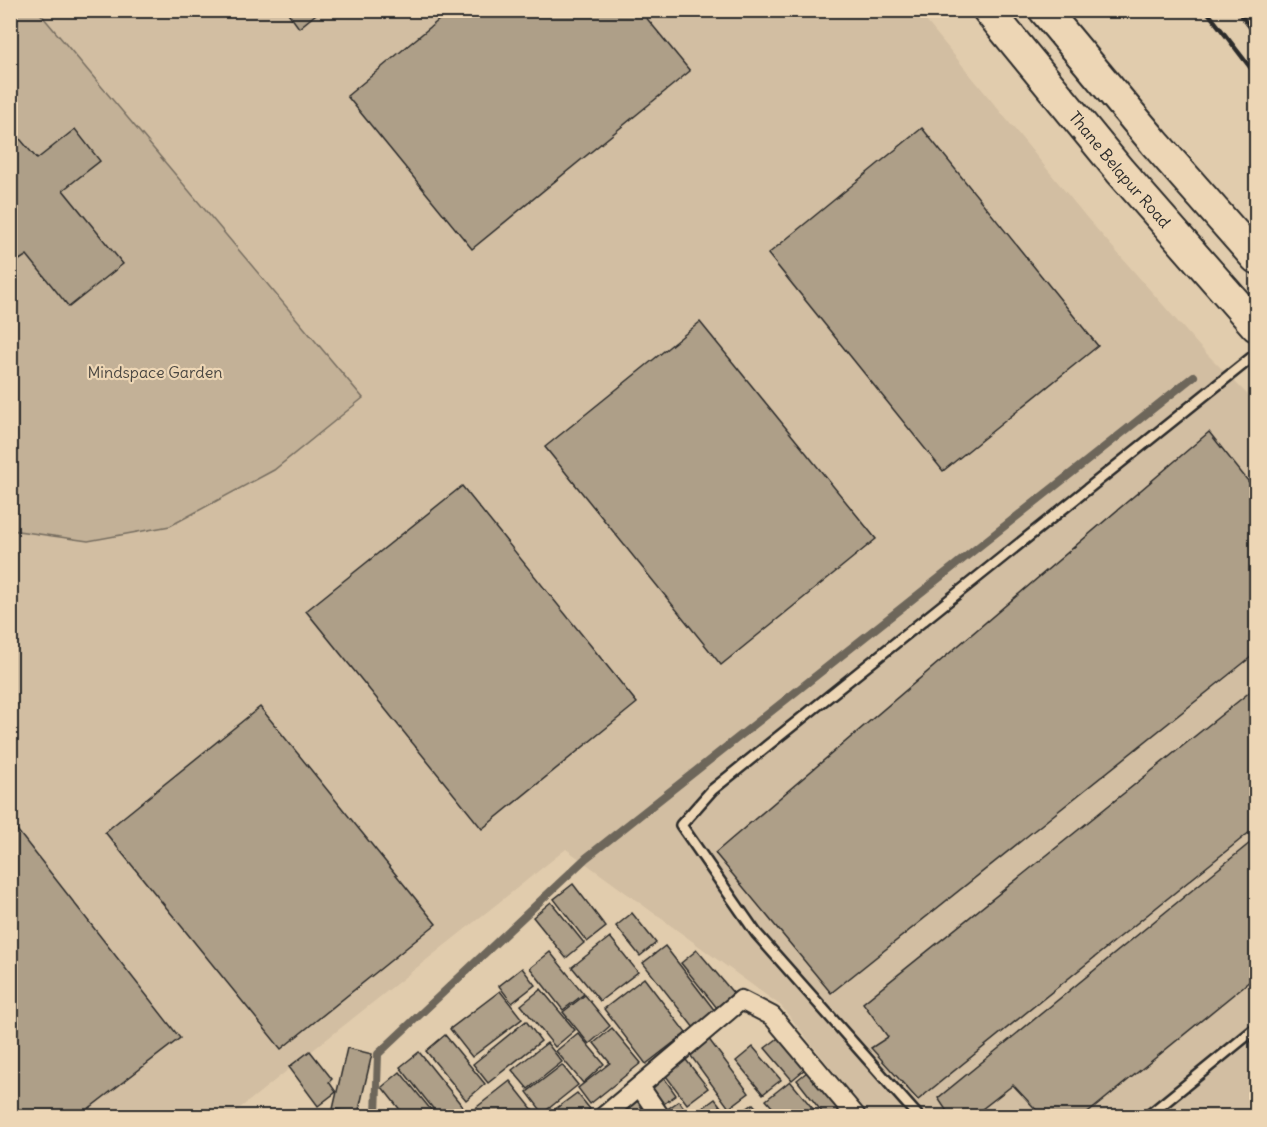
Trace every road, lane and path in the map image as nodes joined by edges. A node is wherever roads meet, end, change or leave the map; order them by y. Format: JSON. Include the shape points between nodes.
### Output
{"nodes":[{"id":1,"x":988,"y":10,"type":"edge"},
{"id":2,"x":1044,"y":10,"type":"edge"},
{"id":3,"x":1257,"y":258,"type":"edge"},
{"id":4,"x":1257,"y":326,"type":"edge"},
{"id":5,"x":1257,"y":354,"type":"edge"},
{"id":6,"x":1257,"y":1028,"type":"edge"},
{"id":7,"x":640,"y":1087,"type":"junction"},
{"id":8,"x":604,"y":1116,"type":"edge"},
{"id":9,"x":660,"y":1116,"type":"edge"},
{"id":10,"x":856,"y":1116,"type":"edge"},
{"id":11,"x":918,"y":1116,"type":"edge"},
{"id":12,"x":1148,"y":1116,"type":"edge"}],
"edges":[{"from":1,"to":4,"type":"main road","name":"Thane Belapur Road","via":[[1120,171]]},
{"from":2,"to":3,"type":"main road"},
{"from":5,"to":11,"type":"lane","via":[[712,790],[681,825],[756,933]]},
{"from":6,"to":12,"type":"lane"},
{"from":7,"to":8,"type":"street"},
{"from":7,"to":9,"type":"street"},
{"from":7,"to":10,"type":"street","via":[[741,1000],[772,1016]]}]}
